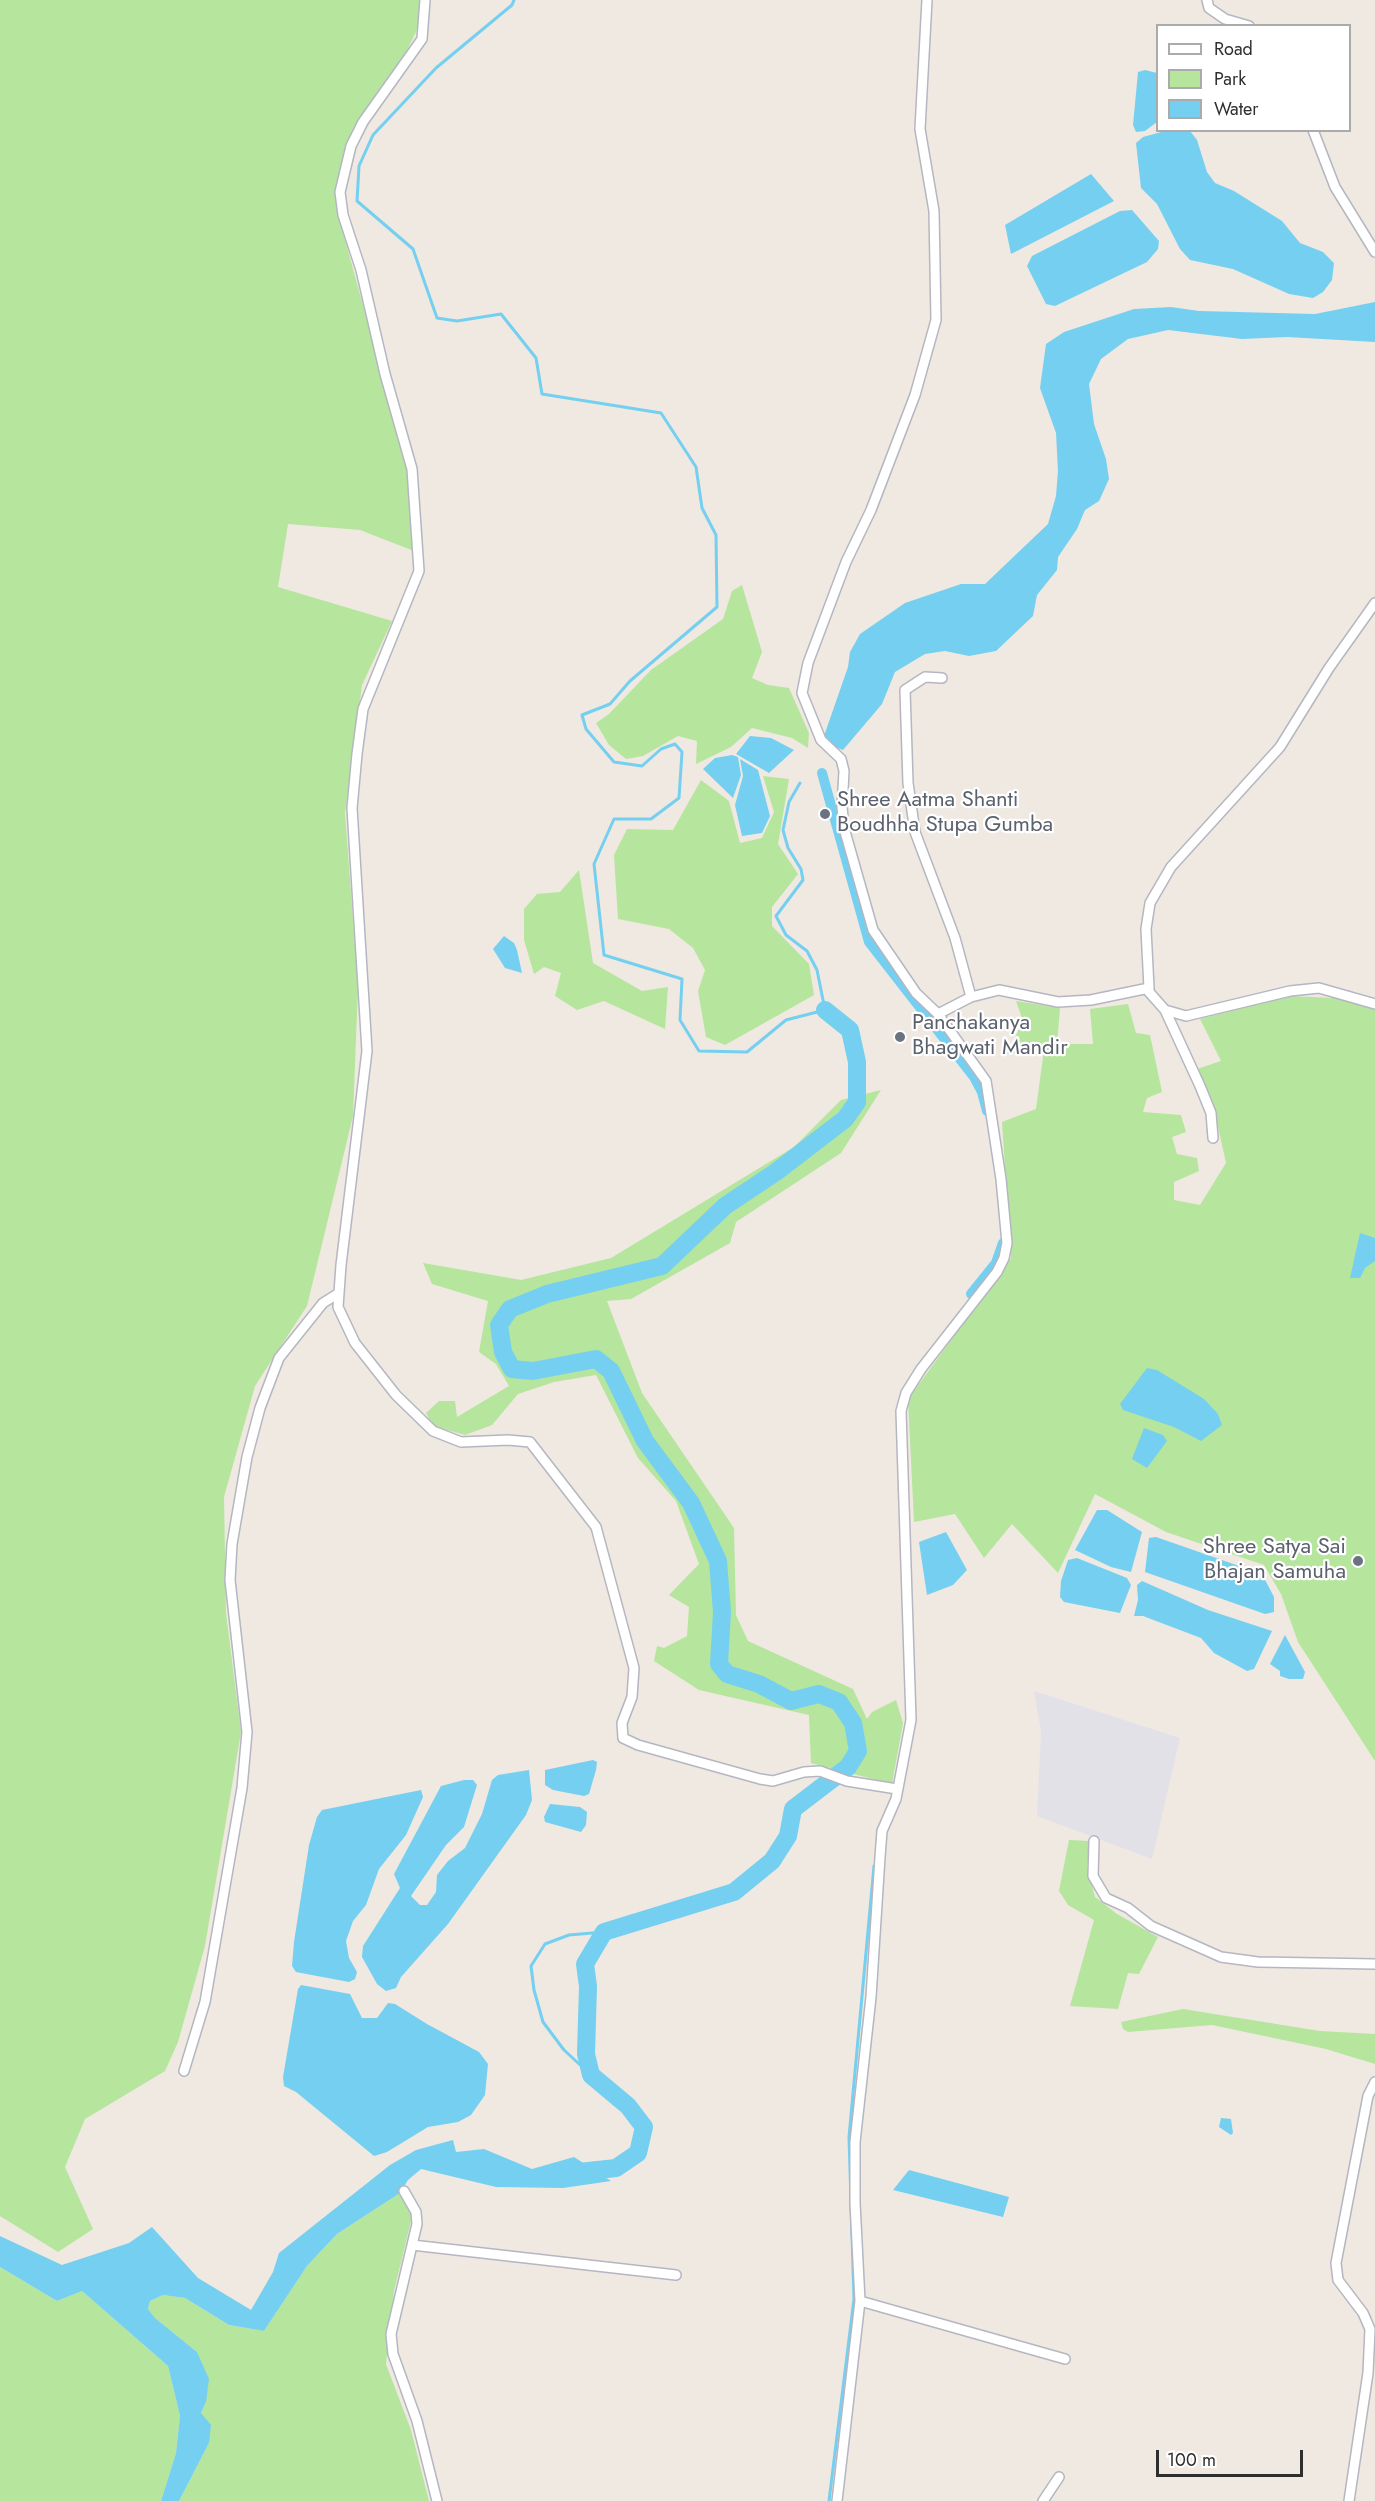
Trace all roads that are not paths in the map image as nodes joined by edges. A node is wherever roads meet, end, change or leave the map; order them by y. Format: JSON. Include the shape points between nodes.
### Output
{"nodes":[{"id":1,"x":425,"y":0,"type":"edge"},
{"id":2,"x":927,"y":0,"type":"edge"},
{"id":3,"x":1207,"y":0,"type":"edge"},
{"id":4,"x":1242,"y":24,"type":"edge"},
{"id":5,"x":1314,"y":132,"type":"edge"},
{"id":6,"x":1375,"y":252,"type":"edge"},
{"id":7,"x":1375,"y":603,"type":"edge"},
{"id":8,"x":942,"y":678,"type":"dead end"},
{"id":9,"x":1149,"y":988,"type":"junction"},
{"id":10,"x":971,"y":998,"type":"junction"},
{"id":11,"x":1375,"y":1004,"type":"edge"},
{"id":12,"x":1165,"y":1010,"type":"junction"},
{"id":13,"x":938,"y":1014,"type":"junction"},
{"id":14,"x":1213,"y":1138,"type":"dead end"},
{"id":15,"x":339,"y":1293,"type":"junction"},
{"id":16,"x":897,"y":1789,"type":"junction"},
{"id":17,"x":1094,"y":1841,"type":"dead end"},
{"id":18,"x":1375,"y":1964,"type":"edge"},
{"id":19,"x":184,"y":2071,"type":"dead end"},
{"id":20,"x":1375,"y":2082,"type":"edge"},
{"id":21,"x":404,"y":2191,"type":"dead end"},
{"id":22,"x":412,"y":2246,"type":"junction"},
{"id":23,"x":676,"y":2276,"type":"dead end"},
{"id":24,"x":860,"y":2301,"type":"junction"},
{"id":25,"x":1065,"y":2359,"type":"dead end"},
{"id":26,"x":1059,"y":2477,"type":"dead end"},
{"id":27,"x":437,"y":2501,"type":"edge"},
{"id":28,"x":837,"y":2501,"type":"edge"},
{"id":29,"x":1043,"y":2501,"type":"edge"},
{"id":30,"x":1349,"y":2501,"type":"edge"}],
"edges":[{"from":1,"to":15,"type":"street","via":[[422,39],[363,122],[351,146],[340,192],[412,469],[419,571],[363,709],[357,754],[352,808],[367,1051]]},
{"from":2,"to":13,"type":"street","via":[[921,129],[934,211],[936,320],[915,395],[842,573],[808,663],[802,693],[821,740],[841,759],[844,828],[873,930],[916,993]]},
{"from":3,"to":4,"type":"street","via":[[1209,8],[1225,19]]},
{"from":5,"to":6,"type":"street","via":[[1335,187]]},
{"from":7,"to":9,"type":"street","via":[[1280,747],[1171,867],[1150,903],[1146,929]]},
{"from":8,"to":10,"type":"street","via":[[925,677],[904,690],[908,783],[915,832],[955,938]]},
{"from":9,"to":10,"type":"street","via":[[1091,1000],[1058,1002],[999,990]]},
{"from":9,"to":12,"type":"street"},
{"from":10,"to":13,"type":"street"},
{"from":11,"to":12,"type":"street","via":[[1319,988],[1186,1016]]},
{"from":12,"to":14,"type":"street","via":[[1210,1113]]},
{"from":13,"to":16,"type":"street","via":[[987,1081],[1007,1243],[997,1272],[921,1369],[906,1393],[901,1411],[912,1720]]},
{"from":15,"to":16,"type":"street","via":[[338,1307],[355,1343],[396,1395],[432,1431],[460,1442],[530,1442],[596,1527],[634,1668],[632,1697],[622,1723],[623,1738],[767,1780],[804,1772],[828,1773],[847,1781]]},
{"from":15,"to":19,"type":"street","via":[[323,1303],[279,1358],[247,1457],[230,1580],[247,1732],[242,1788],[205,2002]]},
{"from":16,"to":24,"type":"street","via":[[882,1832],[871,1998],[855,2142]]},
{"from":17,"to":18,"type":"street","via":[[1093,1876],[1107,1898],[1151,1926],[1221,1957],[1258,1962]]},
{"from":20,"to":30,"type":"street","via":[[1368,2096],[1336,2263],[1338,2280],[1370,2329],[1368,2373]]},
{"from":21,"to":22,"type":"street","via":[[416,2212]]},
{"from":22,"to":23,"type":"street"},
{"from":22,"to":27,"type":"street","via":[[392,2334],[393,2354],[417,2421]]},
{"from":24,"to":25,"type":"street"},
{"from":24,"to":28,"type":"street"},
{"from":26,"to":29,"type":"street"}]}
